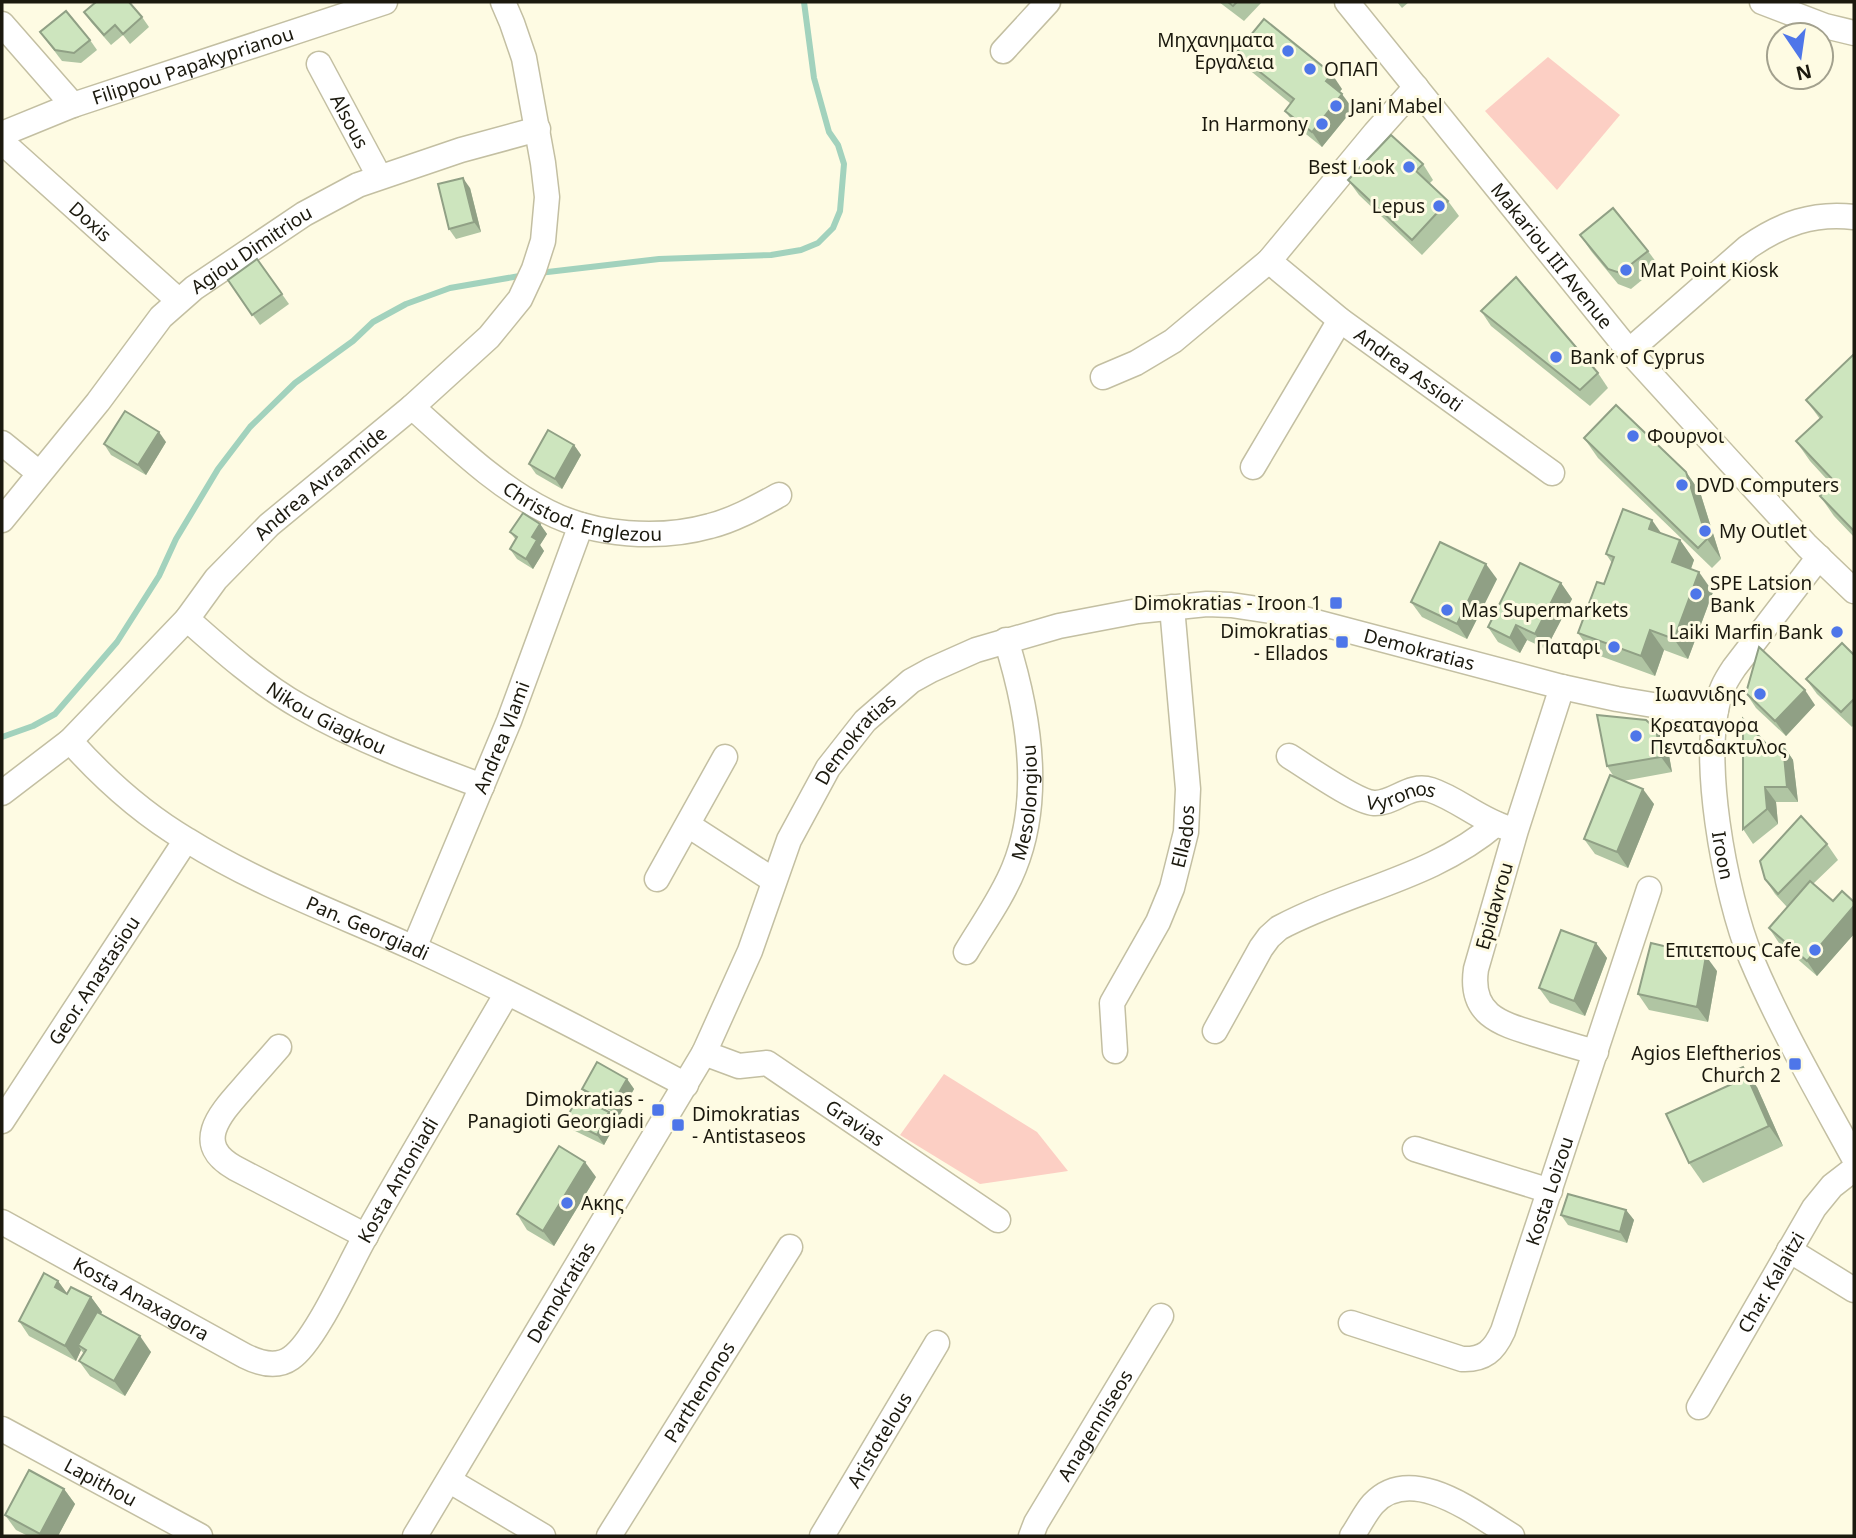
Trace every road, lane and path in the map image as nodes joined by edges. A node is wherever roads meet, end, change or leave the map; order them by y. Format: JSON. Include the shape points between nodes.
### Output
{"nodes":[{"id":1,"x":386,"y":2,"type":"edge"},
{"id":2,"x":503,"y":2,"type":"edge"},
{"id":3,"x":1048,"y":2,"type":"edge"},
{"id":4,"x":1347,"y":2,"type":"edge"},
{"id":5,"x":1762,"y":2,"type":"edge"},
{"id":6,"x":2,"y":24,"type":"edge"},
{"id":7,"x":1854,"y":33,"type":"edge"},
{"id":8,"x":1003,"y":51,"type":"dead end"},
{"id":9,"x":319,"y":64,"type":"dead end"},
{"id":10,"x":1416,"y":87,"type":"junction"},
{"id":11,"x":74,"y":105,"type":"junction"},
{"id":12,"x":538,"y":129,"type":"junction"},
{"id":13,"x":2,"y":134,"type":"edge"},
{"id":14,"x":2,"y":142,"type":"edge"},
{"id":15,"x":379,"y":176,"type":"junction"},
{"id":16,"x":1854,"y":212,"type":"edge"},
{"id":17,"x":1269,"y":261,"type":"junction"},
{"id":18,"x":178,"y":300,"type":"junction"},
{"id":19,"x":1340,"y":320,"type":"junction"},
{"id":20,"x":1629,"y":351,"type":"junction"},
{"id":21,"x":1103,"y":377,"type":"dead end"},
{"id":22,"x":412,"y":407,"type":"junction"},
{"id":23,"x":2,"y":443,"type":"edge"},
{"id":24,"x":1253,"y":467,"type":"dead end"},
{"id":25,"x":1552,"y":472,"type":"dead end"},
{"id":26,"x":39,"y":473,"type":"junction"},
{"id":27,"x":779,"y":495,"type":"dead end"},
{"id":28,"x":2,"y":520,"type":"edge"},
{"id":29,"x":581,"y":525,"type":"junction"},
{"id":30,"x":1819,"y":557,"type":"junction"},
{"id":31,"x":1854,"y":591,"type":"edge"},
{"id":32,"x":1172,"y":607,"type":"junction"},
{"id":33,"x":187,"y":619,"type":"junction"},
{"id":34,"x":1006,"y":640,"type":"junction"},
{"id":35,"x":1562,"y":687,"type":"junction"},
{"id":36,"x":1717,"y":710,"type":"junction"},
{"id":37,"x":70,"y":741,"type":"junction"},
{"id":38,"x":1289,"y":756,"type":"dead end"},
{"id":39,"x":725,"y":757,"type":"dead end"},
{"id":40,"x":482,"y":786,"type":"junction"},
{"id":41,"x":2,"y":793,"type":"edge"},
{"id":42,"x":688,"y":825,"type":"junction"},
{"id":43,"x":1506,"y":827,"type":"junction"},
{"id":44,"x":186,"y":840,"type":"junction"},
{"id":45,"x":657,"y":879,"type":"dead end"},
{"id":46,"x":773,"y":880,"type":"junction"},
{"id":47,"x":1649,"y":889,"type":"dead end"},
{"id":48,"x":414,"y":948,"type":"junction"},
{"id":49,"x":966,"y":952,"type":"dead end"},
{"id":50,"x":507,"y":993,"type":"junction"},
{"id":51,"x":1216,"y":1031,"type":"dead end"},
{"id":52,"x":279,"y":1047,"type":"dead end"},
{"id":53,"x":1115,"y":1051,"type":"dead end"},
{"id":54,"x":1596,"y":1052,"type":"junction"},
{"id":55,"x":704,"y":1053,"type":"junction"},
{"id":56,"x":11,"y":1085,"type":"edge"},
{"id":57,"x":686,"y":1085,"type":"junction"},
{"id":58,"x":2,"y":1121,"type":"edge"},
{"id":59,"x":1415,"y":1149,"type":"dead end"},
{"id":60,"x":1854,"y":1158,"type":"edge"},
{"id":61,"x":1854,"y":1169,"type":"edge"},
{"id":62,"x":1550,"y":1191,"type":"junction"},
{"id":63,"x":998,"y":1220,"type":"dead end"},
{"id":64,"x":2,"y":1222,"type":"edge"},
{"id":65,"x":366,"y":1236,"type":"junction"},
{"id":66,"x":790,"y":1247,"type":"dead end"},
{"id":67,"x":1789,"y":1250,"type":"junction"},
{"id":68,"x":1854,"y":1290,"type":"edge"},
{"id":69,"x":1161,"y":1316,"type":"dead end"},
{"id":70,"x":1351,"y":1323,"type":"dead end"},
{"id":71,"x":937,"y":1343,"type":"dead end"},
{"id":72,"x":283,"y":1362,"type":"joint"},
{"id":73,"x":1699,"y":1407,"type":"dead end"},
{"id":74,"x":2,"y":1429,"type":"edge"},
{"id":75,"x":450,"y":1481,"type":"junction"},
{"id":76,"x":200,"y":1536,"type":"edge"},
{"id":77,"x":415,"y":1536,"type":"edge"},
{"id":78,"x":543,"y":1536,"type":"edge"},
{"id":79,"x":608,"y":1536,"type":"edge"},
{"id":80,"x":822,"y":1536,"type":"edge"},
{"id":81,"x":1031,"y":1536,"type":"edge"},
{"id":82,"x":1352,"y":1536,"type":"edge"},
{"id":83,"x":1512,"y":1536,"type":"edge"}],
"edges":[{"from":1,"to":11,"type":"street","name":"Filippou Papakyprianou"},
{"from":2,"to":12,"type":"street","name":"Andrea Avraamide","via":[[524,58]]},
{"from":3,"to":8,"type":"street"},
{"from":4,"to":10,"type":"street","name":"Makariou III Avenue"},
{"from":5,"to":7,"type":"street"},
{"from":6,"to":11,"type":"street"},
{"from":9,"to":15,"type":"street","name":"Alsous"},
{"from":10,"to":17,"type":"street"},
{"from":10,"to":20,"type":"street","name":"Makariou III Avenue"},
{"from":11,"to":13,"type":"street","name":"Filippou Papakyprianou"},
{"from":12,"to":15,"type":"street","name":"Agiou Dimitriou"},
{"from":12,"to":22,"type":"street","name":"Andrea Avraamide","via":[[546,227],[527,286],[495,330]]},
{"from":14,"to":18,"type":"street","name":"Doxis"},
{"from":15,"to":18,"type":"street","name":"Agiou Dimitriou","via":[[304,214]]},
{"from":16,"to":20,"type":"street","via":[[1799,220],[1767,234]]},
{"from":17,"to":19,"type":"street","name":"Andrea Assioti"},
{"from":17,"to":21,"type":"street","via":[[1173,341]]},
{"from":18,"to":26,"type":"street","name":"Agiou Dimitriou"},
{"from":19,"to":24,"type":"street"},
{"from":19,"to":25,"type":"street","name":"Andrea Assioti"},
{"from":20,"to":30,"type":"street","name":"Makariou III Avenue"},
{"from":22,"to":29,"type":"street","name":"Christod. Englezou","via":[[511,490]]},
{"from":22,"to":33,"type":"street","name":"Andrea Avraamide","via":[[269,524],[216,579]]},
{"from":23,"to":26,"type":"street"},
{"from":26,"to":28,"type":"street","name":"Agiou Dimitriou"},
{"from":27,"to":29,"type":"street","name":"Christod. Englezou","via":[[725,522],[692,530],[637,533]]},
{"from":29,"to":40,"type":"street","name":"Andrea Vlami"},
{"from":30,"to":31,"type":"street","name":"Makariou III Avenue"},
{"from":30,"to":36,"type":"street","name":"Iroon","via":[[1734,668]]},
{"from":32,"to":34,"type":"street","name":"Demokratias","via":[[1099,617]]},
{"from":32,"to":35,"type":"street","name":"Demokratias","via":[[1258,608]]},
{"from":32,"to":53,"type":"street","name":"Ellados","via":[[1188,789],[1186,832],[1158,922],[1112,1003]]},
{"from":33,"to":37,"type":"street","name":"Andrea Avraamide"},
{"from":33,"to":40,"type":"street","name":"Nikou Giagkou","via":[[300,707],[362,738]]},
{"from":34,"to":46,"type":"street","name":"Demokratias","via":[[911,681],[865,721],[816,787]]},
{"from":34,"to":49,"type":"street","name":"Mesolongiou","via":[[1029,741],[1024,839],[1010,877]]},
{"from":35,"to":36,"type":"street","name":"Demokratias","via":[[1640,704]]},
{"from":35,"to":43,"type":"street","name":"Epidavrou"},
{"from":36,"to":60,"type":"street","name":"Iroon","via":[[1714,788],[1739,922],[1766,992]]},
{"from":37,"to":41,"type":"street","name":"Andrea Avraamide"},
{"from":37,"to":44,"type":"street","name":"Pan. Georgiadi","via":[[112,783]]},
{"from":38,"to":43,"type":"street","name":"Vyronos","via":[[1363,800],[1381,803],[1410,790],[1430,790]]},
{"from":39,"to":42,"type":"street"},
{"from":40,"to":48,"type":"street","name":"Andrea Vlami"},
{"from":42,"to":45,"type":"street"},
{"from":42,"to":46,"type":"street"},
{"from":43,"to":51,"type":"street","via":[[1441,861],[1279,928],[1261,948]]},
{"from":43,"to":54,"type":"street","name":"Epidavrou","via":[[1476,970],[1477,998],[1489,1016],[1507,1026]]},
{"from":44,"to":48,"type":"street","name":"Pan. Georgiadi","via":[[281,890]]},
{"from":44,"to":56,"type":"street","name":"Geor. Anastasiou"},
{"from":46,"to":55,"type":"street","name":"Demokratias","via":[[750,951]]},
{"from":47,"to":54,"type":"street","name":"Kosta Loizou"},
{"from":48,"to":50,"type":"street","name":"Pan. Georgiadi"},
{"from":50,"to":57,"type":"street","name":"Pan. Georgiadi"},
{"from":50,"to":65,"type":"street","name":"Kosta Antoniadi"},
{"from":52,"to":65,"type":"street","via":[[220,1115],[213,1131],[215,1151],[234,1168]]},
{"from":54,"to":62,"type":"street","name":"Kosta Loizou"},
{"from":55,"to":57,"type":"street","name":"Demokratias"},
{"from":55,"to":63,"type":"street","name":"Gravias","via":[[739,1066],[767,1063]]},
{"from":56,"to":58,"type":"street","name":"Geor. Anastasiou"},
{"from":57,"to":75,"type":"street","name":"Demokratias"},
{"from":59,"to":62,"type":"street"},
{"from":61,"to":67,"type":"street","name":"Char. Kalaitzi","via":[[1823,1195]]},
{"from":62,"to":70,"type":"street","name":"Kosta Loizou","via":[[1503,1331],[1486,1355],[1454,1357]]},
{"from":64,"to":72,"type":"street","name":"Kosta Anaxagora","via":[[245,1356],[265,1363]]},
{"from":65,"to":72,"type":"street","name":"Kosta Antoniadi","via":[[307,1342]]},
{"from":66,"to":79,"type":"street","name":"Parthenonos"},
{"from":67,"to":68,"type":"street"},
{"from":67,"to":73,"type":"street","name":"Char. Kalaitzi"},
{"from":69,"to":81,"type":"street","name":"Anagenniseos"},
{"from":71,"to":80,"type":"street","name":"Aristotelous"},
{"from":74,"to":76,"type":"street","name":"Lapithou"},
{"from":75,"to":77,"type":"street","name":"Demokratias"},
{"from":75,"to":78,"type":"street"},
{"from":82,"to":83,"type":"street","via":[[1381,1497],[1414,1488],[1440,1494]]}]}
